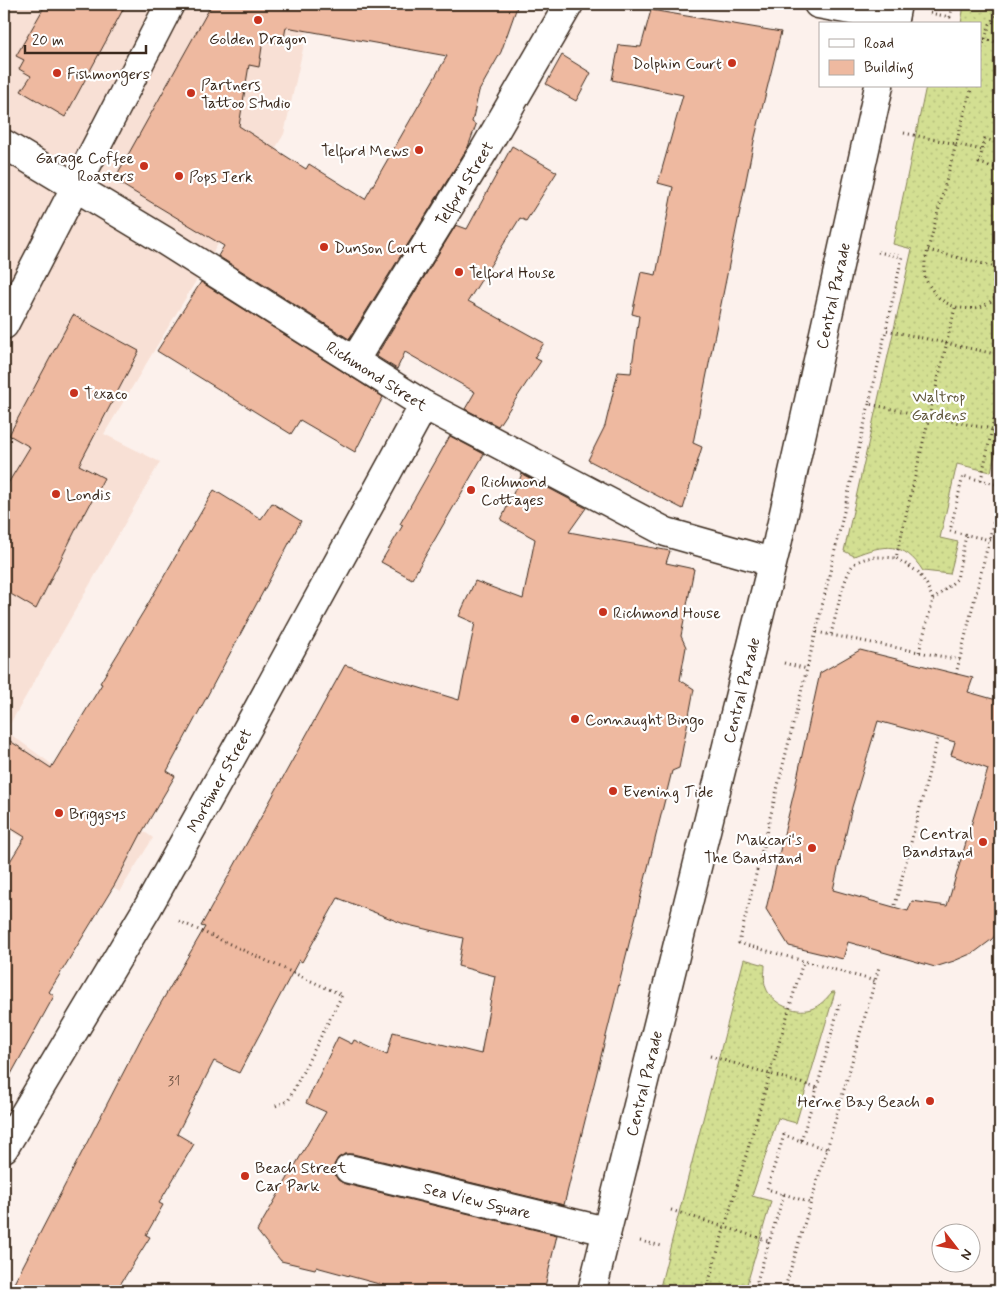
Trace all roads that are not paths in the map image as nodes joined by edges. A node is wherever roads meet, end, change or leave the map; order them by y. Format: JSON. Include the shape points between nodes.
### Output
{"nodes":[{"id":1,"x":170,"y":4,"type":"edge"},
{"id":2,"x":569,"y":4,"type":"edge"},
{"id":3,"x":818,"y":4,"type":"edge"},
{"id":4,"x":895,"y":15,"type":"edge"},
{"id":5,"x":879,"y":88,"type":"edge"},
{"id":6,"x":4,"y":144,"type":"edge"},
{"id":7,"x":75,"y":186,"type":"junction"},
{"id":8,"x":4,"y":325,"type":"edge"},
{"id":9,"x":354,"y":361,"type":"junction"},
{"id":10,"x":424,"y":406,"type":"junction"},
{"id":11,"x":772,"y":562,"type":"junction"},
{"id":12,"x":4,"y":1148,"type":"edge"},
{"id":13,"x":349,"y":1169,"type":"dead end"},
{"id":14,"x":606,"y":1231,"type":"junction"},
{"id":15,"x":592,"y":1291,"type":"edge"}],
"edges":[{"from":1,"to":7,"type":"street"},
{"from":2,"to":9,"type":"street","name":"Telford Street","via":[[485,149]]},
{"from":3,"to":4,"type":"street"},
{"from":5,"to":11,"type":"street","name":"Central Parade"},
{"from":6,"to":7,"type":"street","name":"Richmond Street"},
{"from":7,"to":8,"type":"street"},
{"from":7,"to":9,"type":"street","name":"Richmond Street"},
{"from":9,"to":10,"type":"street","name":"Richmond Street"},
{"from":10,"to":11,"type":"street","name":"Richmond Street","via":[[666,532]]},
{"from":10,"to":12,"type":"street","name":"Mortimer Street","via":[[148,907]]},
{"from":11,"to":14,"type":"street","name":"Central Parade"},
{"from":13,"to":14,"type":"street","name":"Sea View Square"},
{"from":14,"to":15,"type":"street","name":"Central Parade"}]}
